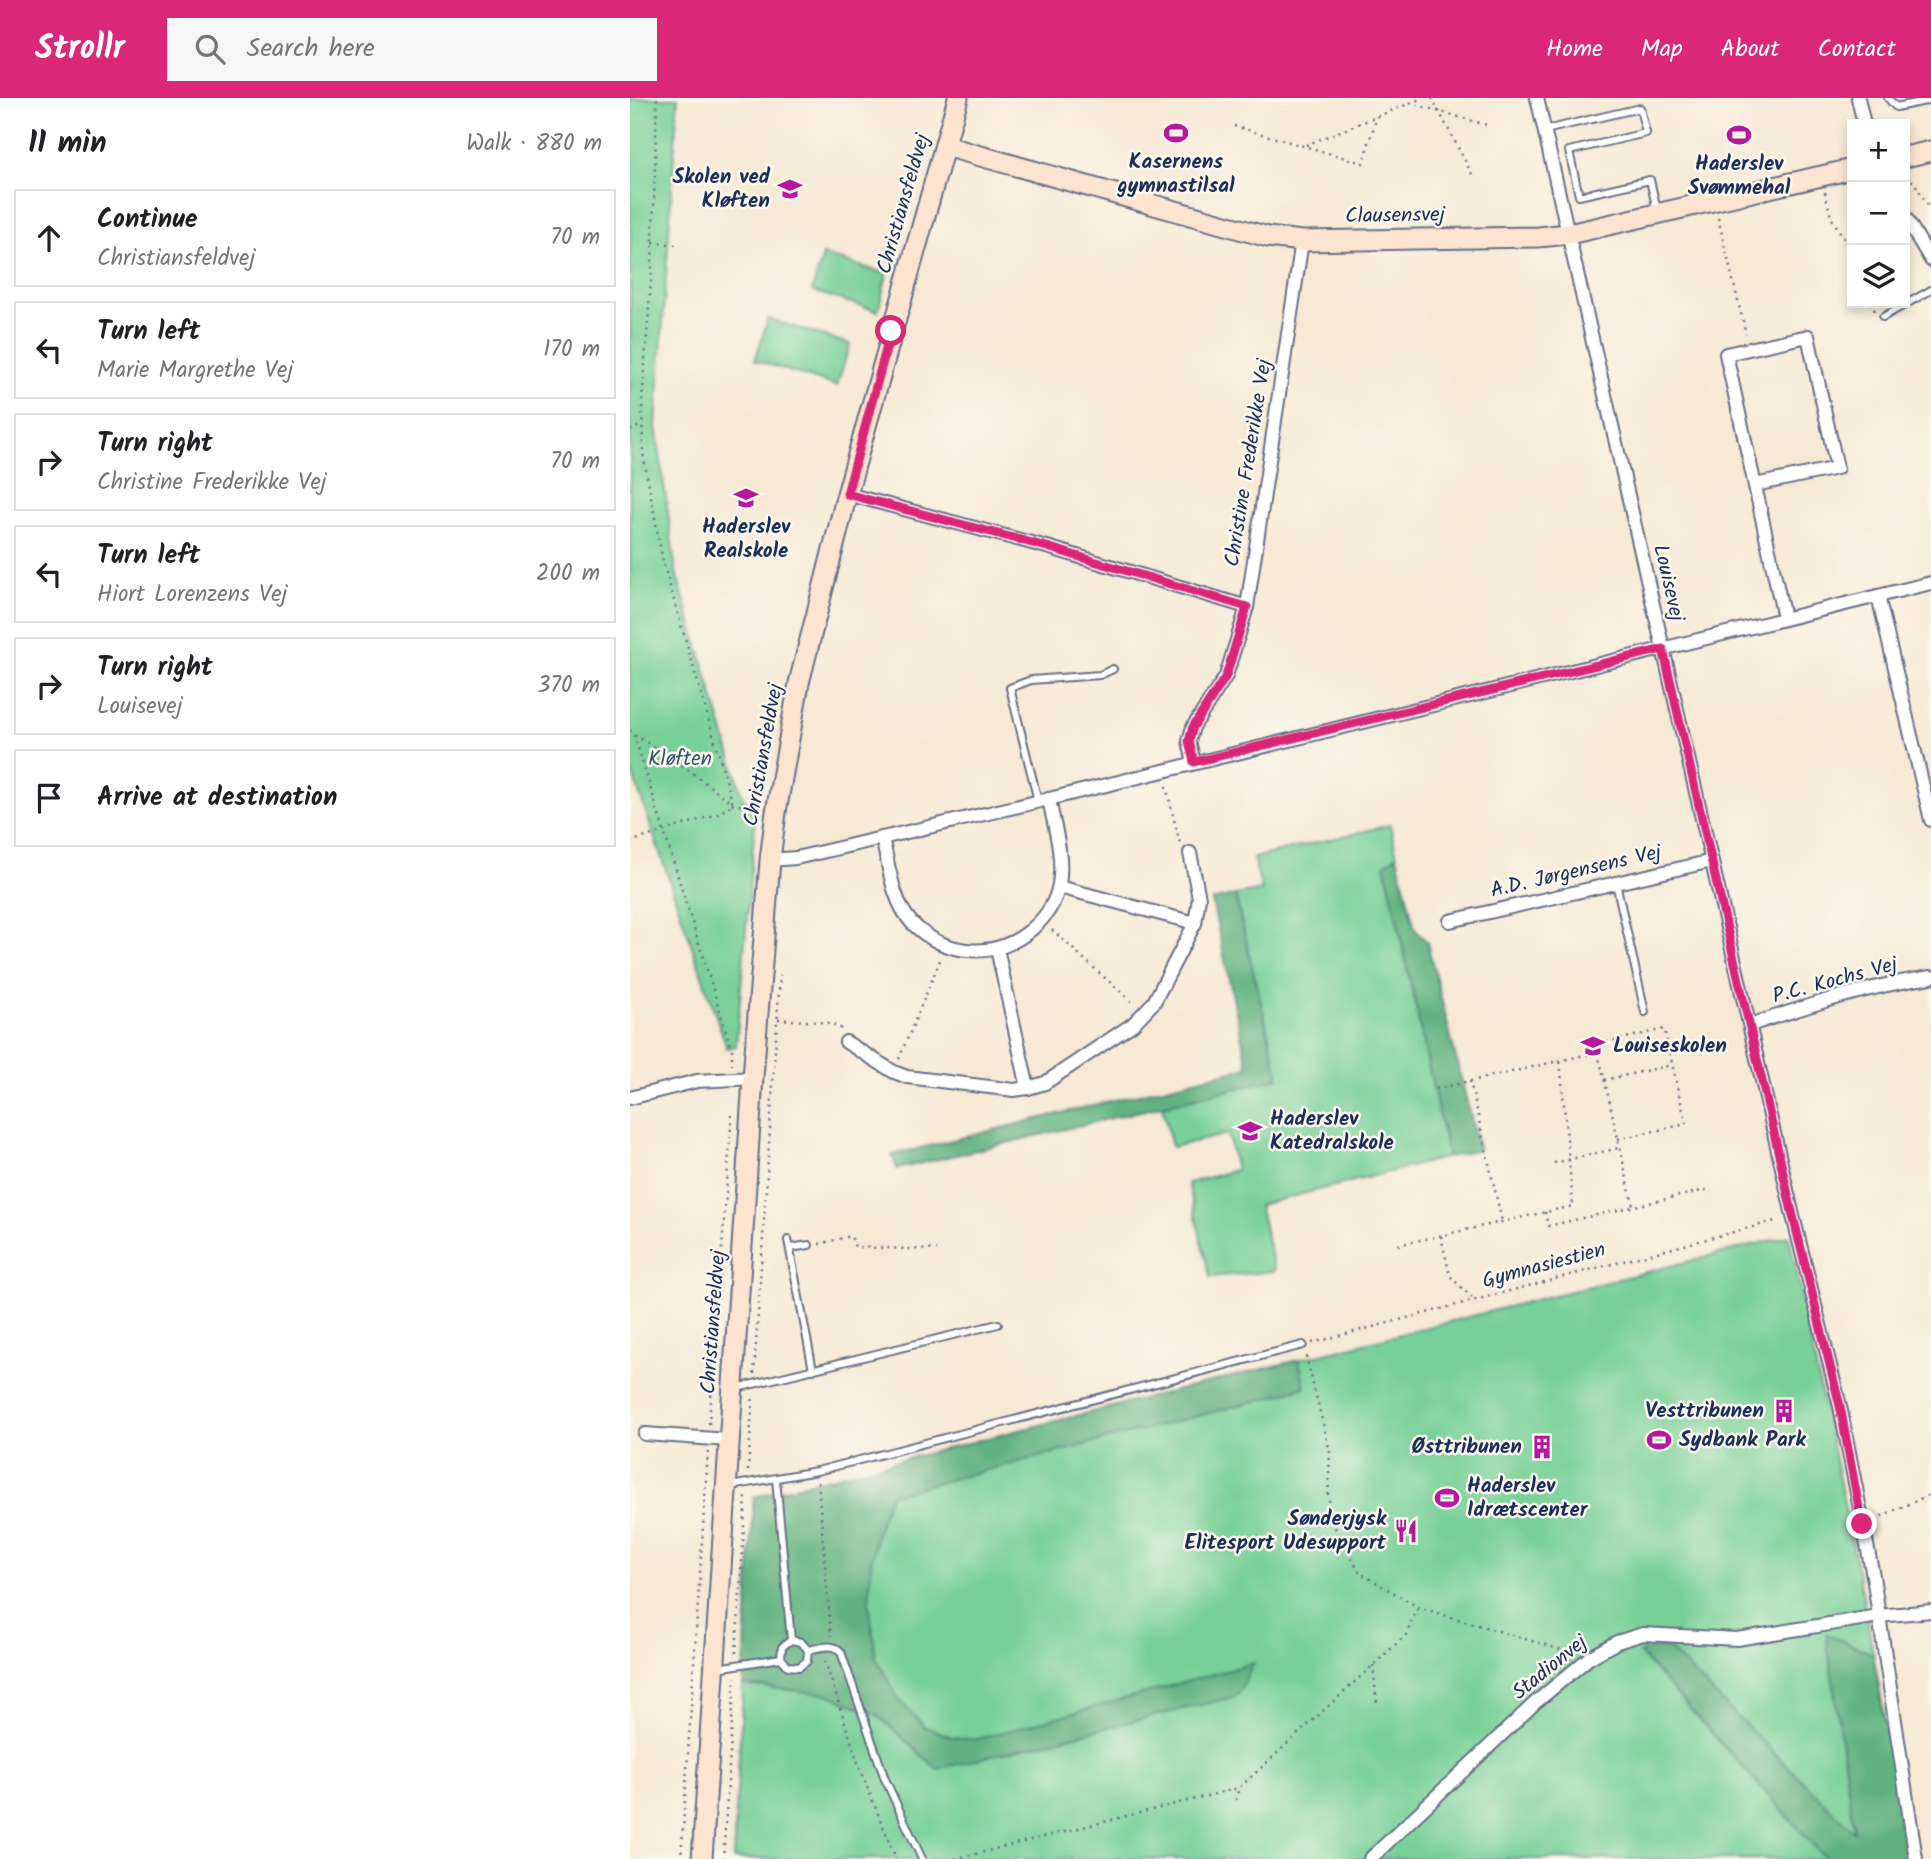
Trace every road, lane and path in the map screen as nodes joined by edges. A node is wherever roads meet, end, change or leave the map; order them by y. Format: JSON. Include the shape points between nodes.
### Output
{"nodes":[{"id":1,"x":657,"y":98,"type":"edge"},
{"id":2,"x":958,"y":98,"type":"edge"},
{"id":3,"x":1423,"y":98,"type":"edge"},
{"id":4,"x":1432,"y":98,"type":"edge"},
{"id":5,"x":1537,"y":98,"type":"edge"},
{"id":6,"x":1858,"y":98,"type":"edge"},
{"id":7,"x":1888,"y":98,"type":"edge"},
{"id":8,"x":1931,"y":100,"type":"edge"},
{"id":9,"x":1410,"y":103,"type":"junction"},
{"id":10,"x":1439,"y":111,"type":"junction"},
{"id":11,"x":1377,"y":116,"type":"junction"},
{"id":12,"x":1863,"y":119,"type":"edge"},
{"id":13,"x":1487,"y":125,"type":"dead end"},
{"id":14,"x":1234,"y":126,"type":"dead end"},
{"id":15,"x":1545,"y":130,"type":"junction"},
{"id":16,"x":945,"y":146,"type":"junction"},
{"id":17,"x":1303,"y":146,"type":"junction"},
{"id":18,"x":1931,"y":151,"type":"edge"},
{"id":19,"x":1910,"y":156,"type":"edge"},
{"id":20,"x":1847,"y":170,"type":"edge"},
{"id":21,"x":1473,"y":176,"type":"dead end"},
{"id":22,"x":1822,"y":176,"type":"junction"},
{"id":23,"x":1910,"y":180,"type":"edge"},
{"id":24,"x":1713,"y":201,"type":"junction"},
{"id":25,"x":1931,"y":211,"type":"edge"},
{"id":26,"x":1658,"y":214,"type":"junction"},
{"id":27,"x":1910,"y":225,"type":"edge"},
{"id":28,"x":1569,"y":234,"type":"junction"},
{"id":29,"x":1301,"y":241,"type":"junction"},
{"id":30,"x":653,"y":242,"type":"junction"},
{"id":31,"x":676,"y":245,"type":"dead end"},
{"id":32,"x":1848,"y":245,"type":"edge"},
{"id":33,"x":1931,"y":260,"type":"edge"},
{"id":34,"x":1931,"y":290,"type":"edge"},
{"id":35,"x":1883,"y":317,"type":"dead end"},
{"id":36,"x":1749,"y":349,"type":"junction"},
{"id":37,"x":642,"y":425,"type":"junction"},
{"id":38,"x":630,"y":430,"type":"edge"},
{"id":39,"x":1755,"y":485,"type":"junction"},
{"id":40,"x":847,"y":494,"type":"junction"},
{"id":41,"x":1931,"y":583,"type":"edge"},
{"id":42,"x":1878,"y":596,"type":"junction"},
{"id":43,"x":1247,"y":607,"type":"junction"},
{"id":44,"x":1784,"y":618,"type":"junction"},
{"id":45,"x":1663,"y":649,"type":"junction"},
{"id":46,"x":1113,"y":669,"type":"dead end"},
{"id":47,"x":630,"y":730,"type":"edge"},
{"id":48,"x":634,"y":735,"type":"junction"},
{"id":49,"x":1194,"y":762,"type":"junction"},
{"id":50,"x":1162,"y":771,"type":"junction"},
{"id":51,"x":1044,"y":800,"type":"junction"},
{"id":52,"x":733,"y":804,"type":"junction"},
{"id":53,"x":776,"y":812,"type":"junction"},
{"id":54,"x":1931,"y":820,"type":"edge"},
{"id":55,"x":663,"y":832,"type":"junction"},
{"id":56,"x":882,"y":838,"type":"junction"},
{"id":57,"x":630,"y":842,"type":"edge"},
{"id":58,"x":1190,"y":853,"type":"joint"},
{"id":59,"x":770,"y":860,"type":"junction"},
{"id":60,"x":1712,"y":861,"type":"junction"},
{"id":61,"x":1616,"y":883,"type":"junction"},
{"id":62,"x":1059,"y":887,"type":"junction"},
{"id":63,"x":1041,"y":921,"type":"junction"},
{"id":64,"x":1450,"y":921,"type":"dead end"},
{"id":65,"x":1195,"y":923,"type":"junction"},
{"id":66,"x":946,"y":946,"type":"junction"},
{"id":67,"x":997,"y":949,"type":"junction"},
{"id":68,"x":781,"y":969,"type":"dead end"},
{"id":69,"x":1931,"y":977,"type":"edge"},
{"id":70,"x":1645,"y":1012,"type":"dead end"},
{"id":71,"x":1144,"y":1013,"type":"junction"},
{"id":72,"x":778,"y":1019,"type":"junction"},
{"id":73,"x":1750,"y":1025,"type":"junction"},
{"id":74,"x":845,"y":1042,"type":"joint"},
{"id":75,"x":1700,"y":1042,"type":"dead end"},
{"id":76,"x":1669,"y":1048,"type":"junction"},
{"id":77,"x":1598,"y":1052,"type":"junction"},
{"id":78,"x":1560,"y":1060,"type":"junction"},
{"id":79,"x":1672,"y":1065,"type":"junction"},
{"id":80,"x":894,"y":1072,"type":"junction"},
{"id":81,"x":753,"y":1078,"type":"junction"},
{"id":82,"x":732,"y":1079,"type":"junction"},
{"id":83,"x":1604,"y":1080,"type":"junction"},
{"id":84,"x":1470,"y":1081,"type":"junction"},
{"id":85,"x":1028,"y":1088,"type":"junction"},
{"id":86,"x":1436,"y":1088,"type":"dead end"},
{"id":87,"x":630,"y":1098,"type":"edge"},
{"id":88,"x":736,"y":1106,"type":"dead end"},
{"id":89,"x":1618,"y":1139,"type":"junction"},
{"id":90,"x":1620,"y":1148,"type":"junction"},
{"id":91,"x":1569,"y":1159,"type":"junction"},
{"id":92,"x":1555,"y":1163,"type":"dead end"},
{"id":93,"x":1710,"y":1189,"type":"dead end"},
{"id":94,"x":1633,"y":1206,"type":"junction"},
{"id":95,"x":1545,"y":1212,"type":"junction"},
{"id":96,"x":1793,"y":1216,"type":"junction"},
{"id":97,"x":1502,"y":1222,"type":"junction"},
{"id":98,"x":1441,"y":1236,"type":"junction"},
{"id":99,"x":809,"y":1245,"type":"joint"},
{"id":100,"x":1398,"y":1245,"type":"dead end"},
{"id":101,"x":937,"y":1250,"type":"dead end"},
{"id":102,"x":1474,"y":1300,"type":"junction"},
{"id":103,"x":998,"y":1324,"type":"dead end"},
{"id":104,"x":1303,"y":1345,"type":"junction"},
{"id":105,"x":813,"y":1370,"type":"junction"},
{"id":106,"x":753,"y":1384,"type":"junction"},
{"id":107,"x":732,"y":1389,"type":"junction"},
{"id":108,"x":645,"y":1434,"type":"dead end"},
{"id":109,"x":708,"y":1438,"type":"junction"},
{"id":110,"x":729,"y":1440,"type":"junction"},
{"id":111,"x":817,"y":1471,"type":"junction"},
{"id":112,"x":776,"y":1479,"type":"junction"},
{"id":113,"x":747,"y":1483,"type":"junction"},
{"id":114,"x":726,"y":1486,"type":"junction"},
{"id":115,"x":1931,"y":1494,"type":"edge"},
{"id":116,"x":1862,"y":1524,"type":"junction"},
{"id":117,"x":1418,"y":1607,"type":"junction"},
{"id":118,"x":1931,"y":1611,"type":"edge"},
{"id":119,"x":1879,"y":1616,"type":"junction"},
{"id":120,"x":790,"y":1640,"type":"junction"},
{"id":121,"x":832,"y":1646,"type":"junction"},
{"id":122,"x":808,"y":1650,"type":"junction"},
{"id":123,"x":781,"y":1658,"type":"junction"},
{"id":124,"x":1589,"y":1658,"type":"junction"},
{"id":125,"x":825,"y":1661,"type":"dead end"},
{"id":126,"x":1373,"y":1665,"type":"junction"},
{"id":127,"x":736,"y":1666,"type":"junction"},
{"id":128,"x":714,"y":1669,"type":"junction"},
{"id":129,"x":1377,"y":1704,"type":"dead end"},
{"id":130,"x":1239,"y":1788,"type":"junction"},
{"id":131,"x":1236,"y":1800,"type":"dead end"},
{"id":132,"x":681,"y":1859,"type":"edge"},
{"id":133,"x":702,"y":1859,"type":"edge"},
{"id":134,"x":723,"y":1859,"type":"edge"},
{"id":135,"x":896,"y":1859,"type":"edge"},
{"id":136,"x":922,"y":1859,"type":"edge"},
{"id":137,"x":956,"y":1859,"type":"edge"},
{"id":138,"x":1370,"y":1859,"type":"edge"},
{"id":139,"x":1916,"y":1859,"type":"edge"}],
"edges":[{"from":1,"to":30,"type":"path"},
{"from":2,"to":16,"type":"street","name":"Christiansfeldvej"},
{"from":3,"to":9,"type":"path"},
{"from":4,"to":10,"type":"path"},
{"from":5,"to":15,"type":"street","name":"Louisevej"},
{"from":6,"to":12,"type":"street"},
{"from":7,"to":8,"type":"lane","via":[[1896,107]]},
{"from":9,"to":10,"type":"path"},
{"from":9,"to":11,"type":"path"},
{"from":10,"to":13,"type":"path"},
{"from":10,"to":21,"type":"path"},
{"from":11,"to":17,"type":"path"},
{"from":11,"to":17,"type":"path","via":[[1363,163]]},
{"from":14,"to":17,"type":"path"},
{"from":15,"to":26,"type":"lane","via":[[1640,108],[1646,133],[1569,151],[1580,196],[1650,180]]},
{"from":15,"to":28,"type":"street","name":"Louisevej"},
{"from":16,"to":29,"type":"street","name":"Clausensvej","via":[[1268,237]]},
{"from":16,"to":40,"type":"street","name":"Christiansfeldvej"},
{"from":18,"to":19,"type":"street"},
{"from":20,"to":22,"type":"street","name":"Clausensvej"},
{"from":22,"to":24,"type":"street","name":"Clausensvej"},
{"from":22,"to":32,"type":"path","via":[[1831,216]]},
{"from":23,"to":25,"type":"path"},
{"from":24,"to":26,"type":"street","name":"Clausensvej"},
{"from":24,"to":36,"type":"path"},
{"from":26,"to":28,"type":"street","name":"Clausensvej"},
{"from":27,"to":33,"type":"street"},
{"from":28,"to":29,"type":"street","name":"Clausensvej"},
{"from":28,"to":45,"type":"street","name":"Louisevej"},
{"from":29,"to":43,"type":"street","name":"Christine Frederikke Vej"},
{"from":30,"to":31,"type":"path"},
{"from":30,"to":37,"type":"path"},
{"from":34,"to":35,"type":"lane"},
{"from":36,"to":39,"type":"street","via":[[1726,354]]},
{"from":36,"to":39,"type":"street","via":[[1808,336],[1837,468]]},
{"from":37,"to":38,"type":"path"},
{"from":37,"to":52,"type":"path","via":[[663,562]]},
{"from":39,"to":44,"type":"street"},
{"from":40,"to":43,"type":"street"},
{"from":40,"to":53,"type":"street","name":"Christiansfeldvej","via":[[799,683]]},
{"from":41,"to":42,"type":"street"},
{"from":42,"to":44,"type":"street"},
{"from":42,"to":54,"type":"street"},
{"from":43,"to":49,"type":"street","name":"Christine Frederikke Vej","via":[[1226,676],[1193,727],[1189,741]]},
{"from":44,"to":45,"type":"street"},
{"from":45,"to":49,"type":"street"},
{"from":45,"to":60,"type":"street","name":"Louisevej"},
{"from":46,"to":51,"type":"lane","via":[[1100,675],[1031,680],[1010,688]]},
{"from":47,"to":48,"type":"path"},
{"from":48,"to":52,"type":"path"},
{"from":48,"to":55,"type":"path"},
{"from":49,"to":50,"type":"street"},
{"from":50,"to":51,"type":"street"},
{"from":50,"to":58,"type":"path","via":[[1180,845]]},
{"from":51,"to":56,"type":"street"},
{"from":51,"to":62,"type":"street","via":[[1061,864]]},
{"from":52,"to":53,"type":"path"},
{"from":52,"to":55,"type":"path","via":[[718,814]]},
{"from":53,"to":59,"type":"street","name":"Christiansfeldvej"},
{"from":55,"to":57,"type":"path"},
{"from":55,"to":82,"type":"path","via":[[732,1050]]},
{"from":56,"to":59,"type":"street"},
{"from":56,"to":66,"type":"street","via":[[898,900],[910,921]]},
{"from":58,"to":65,"type":"street","via":[[1199,898]]},
{"from":59,"to":81,"type":"street","name":"Christiansfeldvej"},
{"from":60,"to":61,"type":"street","name":"A.D. Jørgensens Vej"},
{"from":60,"to":73,"type":"street","name":"Louisevej"},
{"from":61,"to":64,"type":"street","name":"A.D. Jørgensens Vej"},
{"from":61,"to":70,"type":"lane"},
{"from":62,"to":63,"type":"street"},
{"from":62,"to":65,"type":"street"},
{"from":63,"to":67,"type":"street","via":[[1019,940]]},
{"from":63,"to":71,"type":"path"},
{"from":65,"to":71,"type":"street"},
{"from":66,"to":67,"type":"street","via":[[973,952]]},
{"from":66,"to":80,"type":"path"},
{"from":67,"to":85,"type":"street"},
{"from":68,"to":72,"type":"path"},
{"from":69,"to":73,"type":"street","name":"P.C. Kochs Vej","via":[[1839,996]]},
{"from":71,"to":85,"type":"street","via":[[1045,1083]]},
{"from":72,"to":74,"type":"path","via":[[831,1023],[842,1029]]},
{"from":72,"to":106,"type":"path"},
{"from":73,"to":96,"type":"street","name":"Louisevej"},
{"from":74,"to":80,"type":"street"},
{"from":75,"to":76,"type":"path"},
{"from":76,"to":77,"type":"path","via":[[1664,1029],[1596,1045]]},
{"from":76,"to":79,"type":"path"},
{"from":77,"to":78,"type":"path"},
{"from":77,"to":83,"type":"path"},
{"from":78,"to":84,"type":"path"},
{"from":78,"to":91,"type":"path"},
{"from":79,"to":83,"type":"path"},
{"from":79,"to":89,"type":"path","via":[[1686,1124]]},
{"from":80,"to":85,"type":"street","via":[[1014,1090]]},
{"from":81,"to":82,"type":"street"},
{"from":81,"to":107,"type":"street","name":"Christiansfeldvej"},
{"from":82,"to":87,"type":"street","via":[[697,1081]]},
{"from":83,"to":89,"type":"path"},
{"from":84,"to":86,"type":"path"},
{"from":84,"to":97,"type":"path"},
{"from":88,"to":109,"type":"path","via":[[731,1116]]},
{"from":89,"to":90,"type":"path"},
{"from":90,"to":91,"type":"path"},
{"from":90,"to":94,"type":"path"},
{"from":91,"to":92,"type":"path"},
{"from":91,"to":95,"type":"path","via":[[1573,1206]]},
{"from":93,"to":94,"type":"path"},
{"from":94,"to":95,"type":"path","via":[[1548,1226]]},
{"from":95,"to":97,"type":"path"},
{"from":96,"to":102,"type":"path","name":"Gymnasiestien"},
{"from":96,"to":116,"type":"street","name":"Louisevej","via":[[1840,1406]]},
{"from":97,"to":98,"type":"path"},
{"from":98,"to":100,"type":"path"},
{"from":98,"to":102,"type":"path","via":[[1450,1276]]},
{"from":99,"to":101,"type":"path","via":[[851,1236],[855,1247]]},
{"from":99,"to":105,"type":"lane","via":[[789,1244]]},
{"from":102,"to":104,"type":"path","name":"Gymnasiestien"},
{"from":103,"to":105,"type":"lane"},
{"from":104,"to":111,"type":"lane"},
{"from":104,"to":117,"type":"path","via":[[1330,1452],[1328,1496],[1336,1531],[1360,1573]]},
{"from":105,"to":106,"type":"lane"},
{"from":106,"to":107,"type":"lane"},
{"from":106,"to":113,"type":"path"},
{"from":107,"to":110,"type":"street","name":"Christiansfeldvej"},
{"from":108,"to":109,"type":"street"},
{"from":109,"to":110,"type":"street"},
{"from":109,"to":132,"type":"path"},
{"from":110,"to":114,"type":"street","name":"Christiansfeldvej"},
{"from":111,"to":112,"type":"lane"},
{"from":111,"to":121,"type":"path"},
{"from":112,"to":113,"type":"lane"},
{"from":112,"to":120,"type":"lane"},
{"from":113,"to":114,"type":"lane"},
{"from":113,"to":127,"type":"path"},
{"from":114,"to":128,"type":"street","name":"Christiansfeldvej"},
{"from":115,"to":116,"type":"path"},
{"from":116,"to":119,"type":"street","name":"Louisevej"},
{"from":117,"to":124,"type":"path"},
{"from":117,"to":126,"type":"path","via":[[1406,1635]]},
{"from":118,"to":119,"type":"street","name":"Stadionvej"},
{"from":119,"to":124,"type":"street","name":"Stadionvej","via":[[1737,1639],[1643,1634]]},
{"from":119,"to":139,"type":"street","name":"Louisevej"},
{"from":120,"to":122,"type":"lane","via":[[801,1642]]},
{"from":120,"to":123,"type":"lane","via":[[782,1647]]},
{"from":121,"to":122,"type":"lane"},
{"from":121,"to":136,"type":"lane","via":[[841,1652],[885,1779]]},
{"from":122,"to":123,"type":"lane","via":[[807,1661],[799,1667],[788,1666]]},
{"from":123,"to":127,"type":"lane"},
{"from":124,"to":138,"type":"street","name":"Stadionvej"},
{"from":125,"to":135,"type":"path","via":[[860,1769]]},
{"from":126,"to":129,"type":"path"},
{"from":126,"to":130,"type":"path"},
{"from":127,"to":128,"type":"lane"},
{"from":127,"to":134,"type":"path"},
{"from":128,"to":133,"type":"street","name":"Christiansfeldvej"},
{"from":130,"to":131,"type":"path"},
{"from":130,"to":137,"type":"path"}]}
